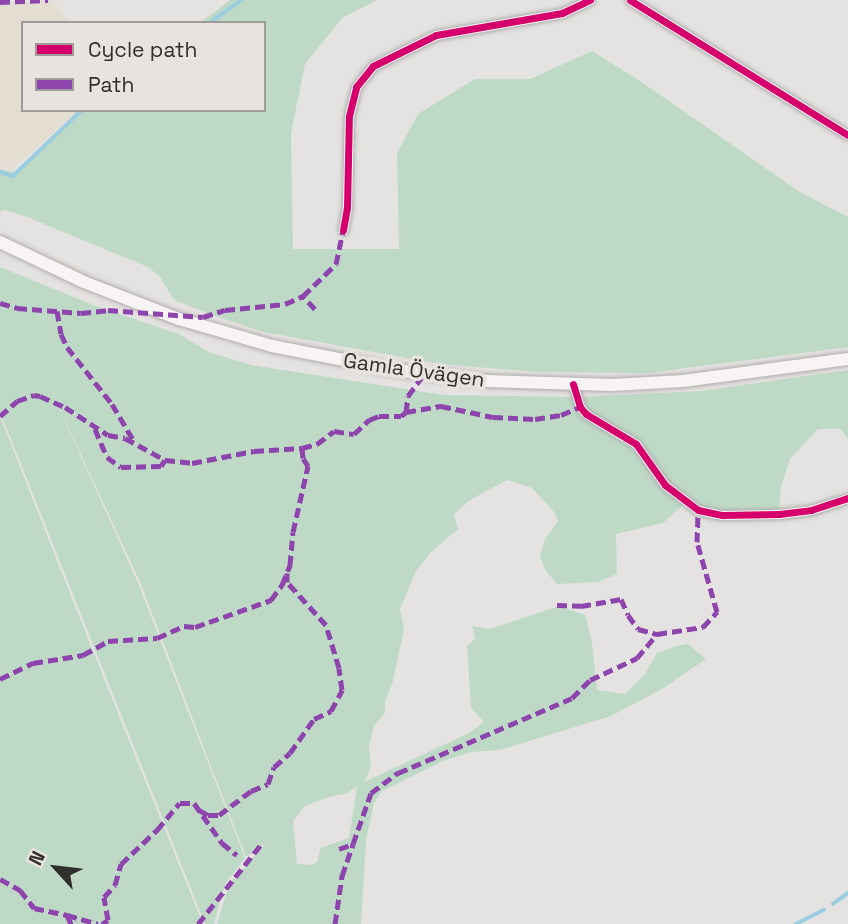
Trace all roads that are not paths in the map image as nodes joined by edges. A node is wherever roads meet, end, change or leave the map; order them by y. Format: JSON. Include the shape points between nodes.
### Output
{"nodes":[{"id":1,"x":590,"y":0,"type":"edge"},
{"id":2,"x":630,"y":0,"type":"edge"},
{"id":3,"x":848,"y":135,"type":"edge"},
{"id":4,"x":343,"y":230,"type":"dead end"},
{"id":5,"x":0,"y":242,"type":"edge"},
{"id":6,"x":848,"y":359,"type":"edge"},
{"id":7,"x":573,"y":384,"type":"junction"},
{"id":8,"x":848,"y":498,"type":"edge"}],
"edges":[{"from":1,"to":4,"type":"street","via":[[562,13],[436,35],[373,66],[356,87],[349,116]]},
{"from":2,"to":3,"type":"street"},
{"from":5,"to":7,"type":"main road","name":"Gamla Övägen","via":[[84,282],[179,319],[272,346],[396,370],[487,381]]},
{"from":6,"to":7,"type":"main road","name":"Gamla Övägen","via":[[683,382]]},
{"from":7,"to":8,"type":"street","via":[[586,414],[636,444],[665,485],[698,510],[722,515],[779,514]]}]}
